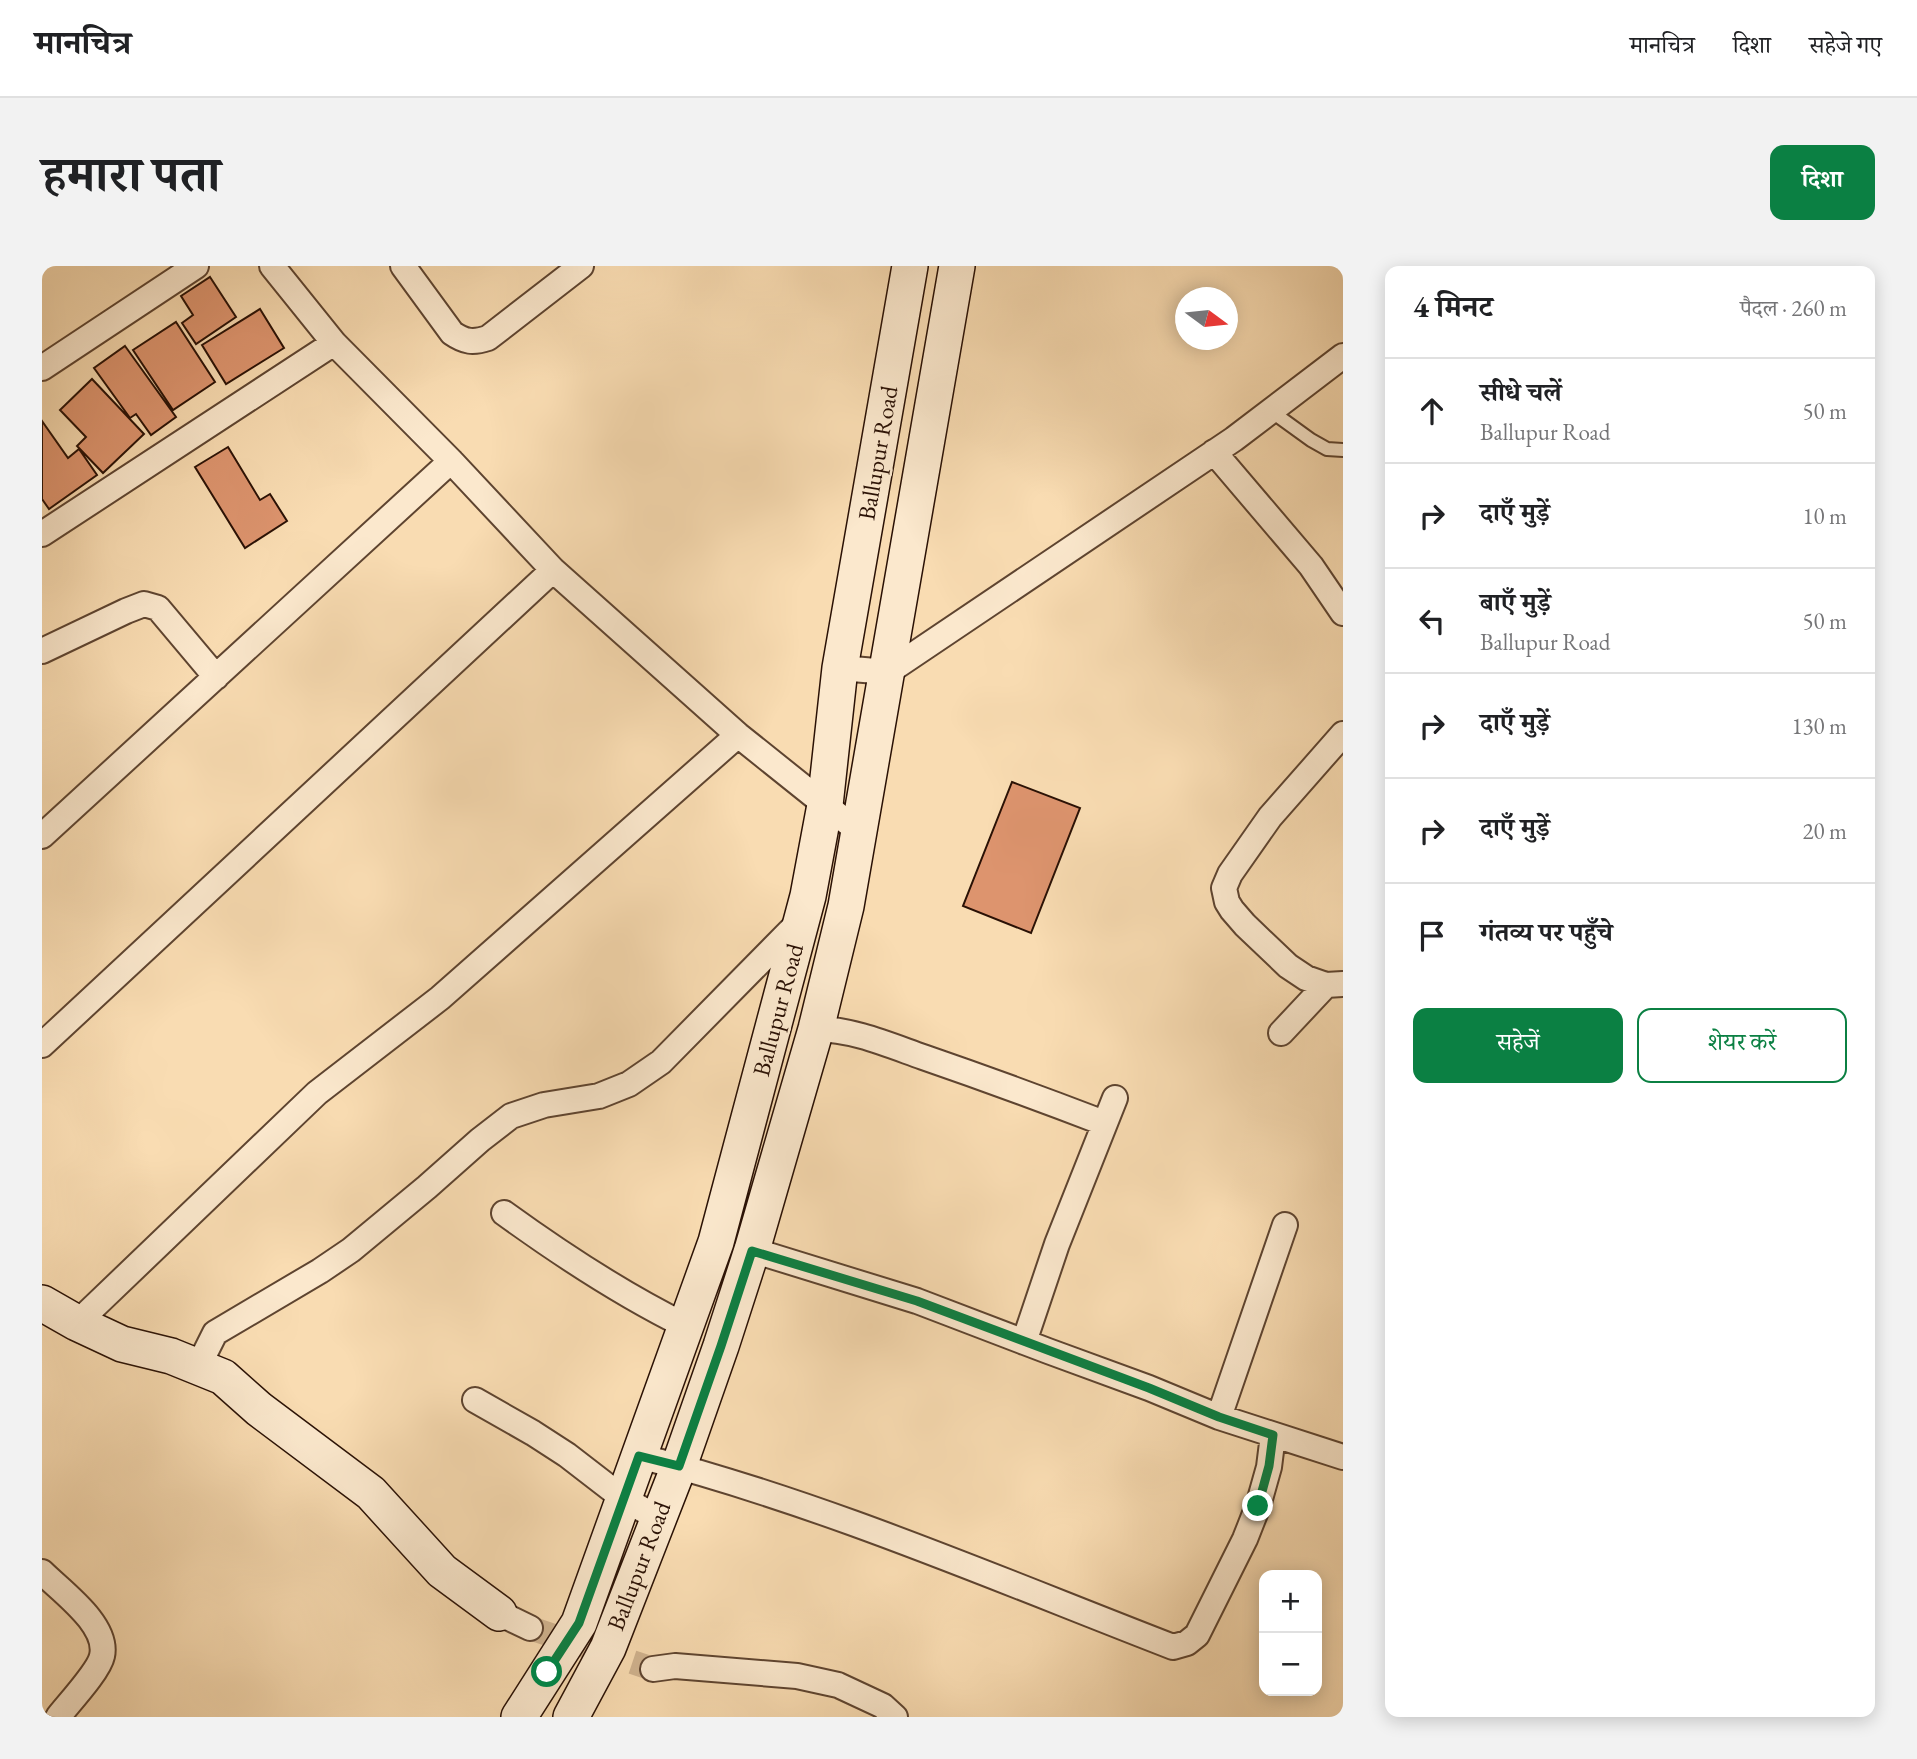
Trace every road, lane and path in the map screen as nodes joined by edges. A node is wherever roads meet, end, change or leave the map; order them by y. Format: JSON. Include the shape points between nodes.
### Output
{"nodes":[{"id":1,"x":196,"y":266,"type":"edge"},
{"id":2,"x":272,"y":266,"type":"edge"},
{"id":3,"x":403,"y":266,"type":"edge"},
{"id":4,"x":582,"y":266,"type":"edge"},
{"id":5,"x":910,"y":266,"type":"edge"},
{"id":6,"x":957,"y":266,"type":"edge"},
{"id":7,"x":334,"y":343,"type":"junction"},
{"id":8,"x":1343,"y":356,"type":"edge"},
{"id":9,"x":42,"y":368,"type":"edge"},
{"id":10,"x":1271,"y":411,"type":"junction"},
{"id":11,"x":1343,"y":450,"type":"edge"},
{"id":12,"x":1214,"y":452,"type":"junction"},
{"id":13,"x":451,"y":461,"type":"junction"},
{"id":14,"x":42,"y":534,"type":"edge"},
{"id":15,"x":553,"y":570,"type":"junction"},
{"id":16,"x":1343,"y":613,"type":"edge"},
{"id":17,"x":42,"y":651,"type":"edge"},
{"id":18,"x":840,"y":668,"type":"junction"},
{"id":19,"x":887,"y":672,"type":"junction"},
{"id":20,"x":216,"y":677,"type":"junction"},
{"id":21,"x":1343,"y":734,"type":"edge"},
{"id":22,"x":738,"y":735,"type":"junction"},
{"id":23,"x":825,"y":805,"type":"junction"},
{"id":24,"x":858,"y":831,"type":"junction"},
{"id":25,"x":42,"y":836,"type":"edge"},
{"id":26,"x":803,"y":918,"type":"junction"},
{"id":27,"x":1335,"y":984,"type":"edge"},
{"id":28,"x":816,"y":1029,"type":"junction"},
{"id":29,"x":1281,"y":1033,"type":"dead end"},
{"id":30,"x":42,"y":1045,"type":"edge"},
{"id":31,"x":1115,"y":1098,"type":"dead end"},
{"id":32,"x":1104,"y":1123,"type":"junction"},
{"id":33,"x":504,"y":1213,"type":"dead end"},
{"id":34,"x":1285,"y":1225,"type":"dead end"},
{"id":35,"x":752,"y":1251,"type":"junction"},
{"id":36,"x":42,"y":1303,"type":"edge"},
{"id":37,"x":77,"y":1323,"type":"junction"},
{"id":38,"x":686,"y":1326,"type":"junction"},
{"id":39,"x":1024,"y":1342,"type":"junction"},
{"id":40,"x":198,"y":1367,"type":"junction"},
{"id":41,"x":475,"y":1400,"type":"dead end"},
{"id":42,"x":1219,"y":1417,"type":"junction"},
{"id":43,"x":1273,"y":1435,"type":"junction"},
{"id":44,"x":639,"y":1456,"type":"junction"},
{"id":45,"x":1343,"y":1457,"type":"edge"},
{"id":46,"x":679,"y":1466,"type":"junction"},
{"id":47,"x":624,"y":1499,"type":"junction"},
{"id":48,"x":658,"y":1518,"type":"junction"},
{"id":49,"x":42,"y":1572,"type":"edge"},
{"id":50,"x":499,"y":1613,"type":"joint"},
{"id":51,"x":530,"y":1628,"type":"tunnel mouth"},
{"id":52,"x":653,"y":1669,"type":"tunnel mouth"},
{"id":53,"x":58,"y":1717,"type":"edge"},
{"id":54,"x":519,"y":1717,"type":"edge"},
{"id":55,"x":571,"y":1717,"type":"edge"},
{"id":56,"x":895,"y":1717,"type":"edge"}],
"edges":[{"from":1,"to":9,"type":"street"},
{"from":2,"to":7,"type":"street"},
{"from":3,"to":4,"type":"street","via":[[452,332],[476,342],[488,338]]},
{"from":5,"to":18,"type":"main road","name":"Ballupur Road"},
{"from":6,"to":19,"type":"main road","name":"Ballupur Road"},
{"from":7,"to":13,"type":"street"},
{"from":7,"to":14,"type":"street"},
{"from":8,"to":10,"type":"street"},
{"from":10,"to":11,"type":"lane","via":[[1327,449]]},
{"from":10,"to":12,"type":"street"},
{"from":12,"to":16,"type":"street","via":[[1311,566]]},
{"from":12,"to":19,"type":"street"},
{"from":13,"to":15,"type":"street"},
{"from":13,"to":20,"type":"street"},
{"from":15,"to":22,"type":"street"},
{"from":15,"to":30,"type":"street"},
{"from":17,"to":20,"type":"street","via":[[144,604],[159,608]]},
{"from":18,"to":19,"type":"street"},
{"from":18,"to":23,"type":"main road","name":"Ballupur Road"},
{"from":19,"to":24,"type":"main road","name":"Ballupur Road"},
{"from":20,"to":25,"type":"street"},
{"from":21,"to":27,"type":"street","via":[[1270,817],[1224,888],[1227,902],[1245,925],[1288,966],[1306,978]]},
{"from":22,"to":23,"type":"street"},
{"from":22,"to":37,"type":"street","via":[[440,998],[317,1093]]},
{"from":23,"to":24,"type":"street"},
{"from":23,"to":26,"type":"main road","name":"Ballupur Road"},
{"from":24,"to":28,"type":"main road","name":"Ballupur Road","via":[[846,906]]},
{"from":26,"to":38,"type":"main road","name":"Ballupur Road","via":[[716,1242]]},
{"from":26,"to":40,"type":"street","via":[[661,1062],[629,1084],[598,1096],[511,1116],[351,1250],[215,1334]]},
{"from":27,"to":29,"type":"street"},
{"from":28,"to":32,"type":"street","via":[[871,1039]]},
{"from":28,"to":35,"type":"main road","name":"Ballupur Road"},
{"from":31,"to":32,"type":"street"},
{"from":32,"to":39,"type":"street","via":[[1056,1244]]},
{"from":33,"to":38,"type":"street","via":[[596,1276]]},
{"from":34,"to":42,"type":"street"},
{"from":35,"to":39,"type":"street","via":[[917,1301]]},
{"from":35,"to":46,"type":"main road","name":"Ballupur Road"},
{"from":36,"to":37,"type":"main road"},
{"from":37,"to":40,"type":"main road","via":[[122,1345]]},
{"from":38,"to":44,"type":"main road","name":"Ballupur Road"},
{"from":39,"to":42,"type":"street"},
{"from":40,"to":50,"type":"main road","via":[[223,1377],[371,1493],[442,1571]]},
{"from":41,"to":47,"type":"street","via":[[567,1455]]},
{"from":42,"to":43,"type":"street"},
{"from":43,"to":45,"type":"street"},
{"from":43,"to":46,"type":"street","via":[[1269,1466],[1245,1539],[1197,1635],[1173,1647],[917,1546]]},
{"from":44,"to":46,"type":"street"},
{"from":44,"to":47,"type":"main road","name":"Ballupur Road"},
{"from":46,"to":48,"type":"main road","name":"Ballupur Road"},
{"from":47,"to":48,"type":"street"},
{"from":47,"to":54,"type":"main road","name":"Ballupur Road","via":[[579,1623]]},
{"from":48,"to":55,"type":"main road","name":"Ballupur Road","via":[[608,1648]]},
{"from":49,"to":53,"type":"street","via":[[93,1622],[102,1638],[102,1658]]},
{"from":50,"to":51,"type":"street"},
{"from":52,"to":56,"type":"street","via":[[675,1666],[797,1676],[838,1685],[883,1706]]}]}
